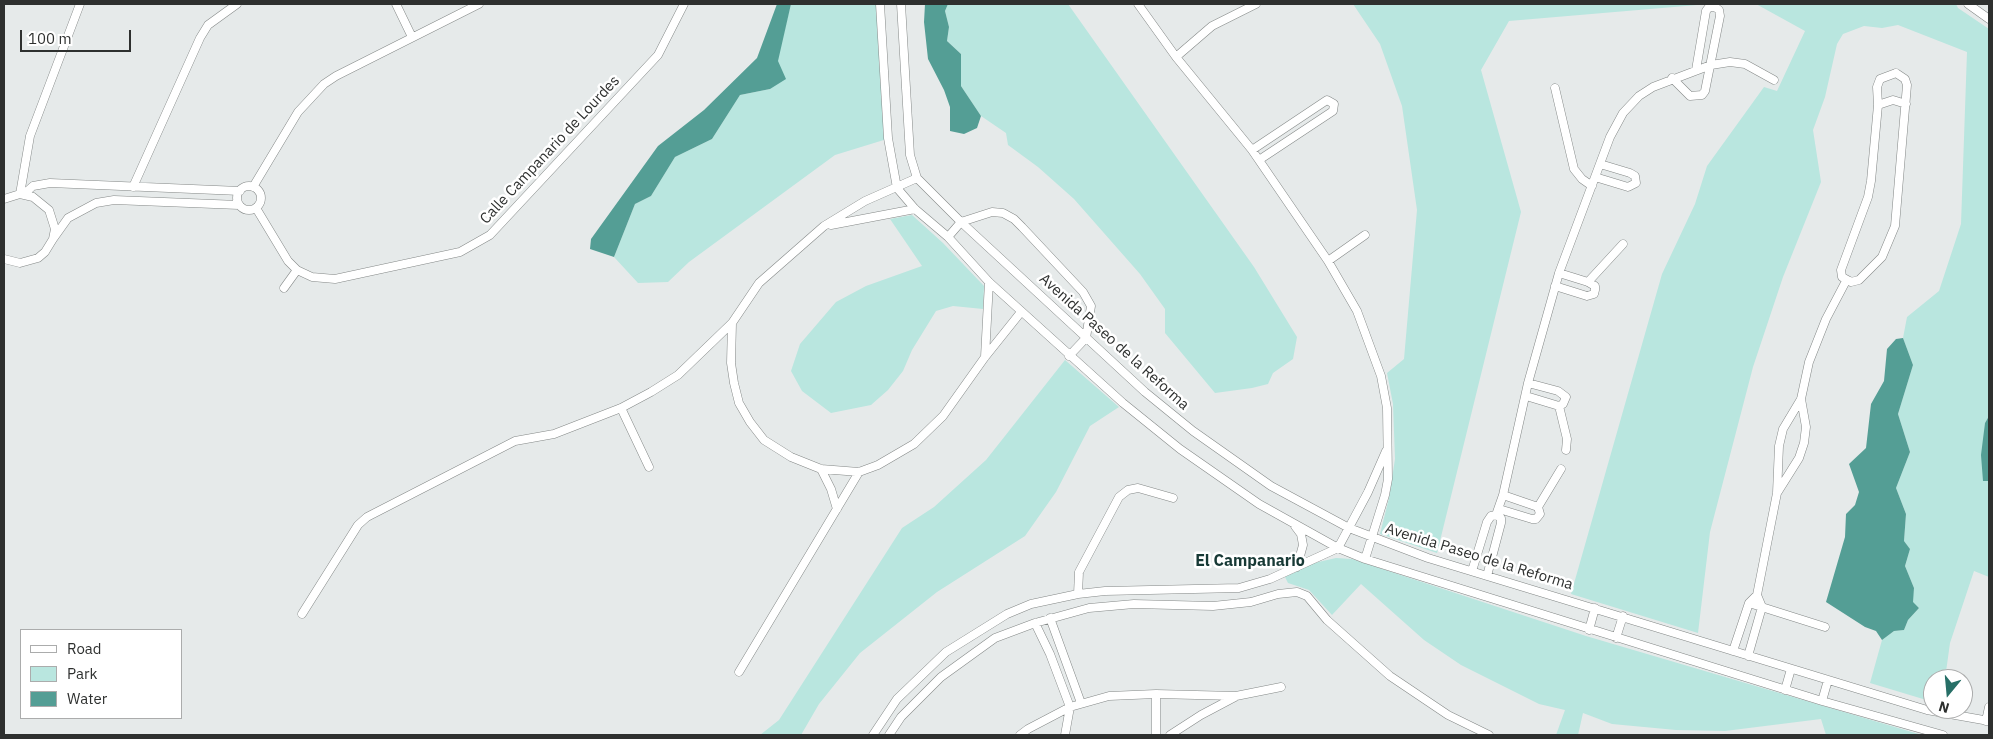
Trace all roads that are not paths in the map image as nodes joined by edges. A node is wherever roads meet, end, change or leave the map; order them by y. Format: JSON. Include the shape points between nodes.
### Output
{"nodes":[{"id":1,"x":80,"y":4,"type":"edge"},
{"id":2,"x":237,"y":4,"type":"edge"},
{"id":3,"x":396,"y":4,"type":"edge"},
{"id":4,"x":479,"y":4,"type":"edge"},
{"id":5,"x":684,"y":4,"type":"edge"},
{"id":6,"x":880,"y":4,"type":"edge"},
{"id":7,"x":901,"y":4,"type":"edge"},
{"id":8,"x":1138,"y":4,"type":"edge"},
{"id":9,"x":1256,"y":4,"type":"edge"},
{"id":10,"x":1968,"y":4,"type":"edge"},
{"id":11,"x":1988,"y":17,"type":"edge"},
{"id":12,"x":412,"y":37,"type":"junction"},
{"id":13,"x":1176,"y":57,"type":"junction"},
{"id":14,"x":1711,"y":66,"type":"junction"},
{"id":15,"x":1696,"y":70,"type":"junction"},
{"id":16,"x":1672,"y":78,"type":"junction"},
{"id":17,"x":1774,"y":80,"type":"dead end"},
{"id":18,"x":1555,"y":88,"type":"dead end"},
{"id":19,"x":1906,"y":104,"type":"junction"},
{"id":20,"x":1878,"y":105,"type":"junction"},
{"id":21,"x":1252,"y":150,"type":"junction"},
{"id":22,"x":1260,"y":160,"type":"junction"},
{"id":23,"x":1600,"y":164,"type":"junction"},
{"id":24,"x":1595,"y":177,"type":"junction"},
{"id":25,"x":917,"y":178,"type":"junction"},
{"id":26,"x":1592,"y":186,"type":"junction"},
{"id":27,"x":133,"y":187,"type":"junction"},
{"id":28,"x":253,"y":187,"type":"junction"},
{"id":29,"x":897,"y":188,"type":"junction"},
{"id":30,"x":240,"y":191,"type":"junction"},
{"id":31,"x":22,"y":194,"type":"junction"},
{"id":32,"x":5,"y":197,"type":"edge"},
{"id":33,"x":239,"y":204,"type":"junction"},
{"id":34,"x":256,"y":208,"type":"junction"},
{"id":35,"x":915,"y":209,"type":"junction"},
{"id":36,"x":961,"y":222,"type":"junction"},
{"id":37,"x":824,"y":226,"type":"junction"},
{"id":38,"x":1365,"y":235,"type":"dead end"},
{"id":39,"x":948,"y":237,"type":"junction"},
{"id":40,"x":53,"y":239,"type":"junction"},
{"id":41,"x":1623,"y":244,"type":"dead end"},
{"id":42,"x":4,"y":259,"type":"edge"},
{"id":43,"x":1328,"y":261,"type":"junction"},
{"id":44,"x":297,"y":270,"type":"junction"},
{"id":45,"x":1560,"y":273,"type":"junction"},
{"id":46,"x":1846,"y":281,"type":"junction"},
{"id":47,"x":989,"y":282,"type":"junction"},
{"id":48,"x":1588,"y":282,"type":"junction"},
{"id":49,"x":1555,"y":286,"type":"junction"},
{"id":50,"x":284,"y":288,"type":"dead end"},
{"id":51,"x":1021,"y":312,"type":"junction"},
{"id":52,"x":732,"y":323,"type":"junction"},
{"id":53,"x":1086,"y":338,"type":"junction"},
{"id":54,"x":1069,"y":356,"type":"junction"},
{"id":55,"x":985,"y":357,"type":"junction"},
{"id":56,"x":1528,"y":384,"type":"junction"},
{"id":57,"x":1526,"y":396,"type":"junction"},
{"id":58,"x":1801,"y":399,"type":"junction"},
{"id":59,"x":1559,"y":406,"type":"junction"},
{"id":60,"x":621,"y":408,"type":"junction"},
{"id":61,"x":1566,"y":450,"type":"dead end"},
{"id":62,"x":1386,"y":451,"type":"junction"},
{"id":63,"x":649,"y":467,"type":"dead end"},
{"id":64,"x":821,"y":469,"type":"junction"},
{"id":65,"x":1561,"y":469,"type":"dead end"},
{"id":66,"x":859,"y":472,"type":"junction"},
{"id":67,"x":1777,"y":493,"type":"junction"},
{"id":68,"x":1503,"y":496,"type":"junction"},
{"id":69,"x":1173,"y":498,"type":"dead end"},
{"id":70,"x":1538,"y":507,"type":"junction"},
{"id":71,"x":837,"y":509,"type":"junction"},
{"id":72,"x":1497,"y":512,"type":"junction"},
{"id":73,"x":1294,"y":524,"type":"junction"},
{"id":74,"x":1349,"y":528,"type":"junction"},
{"id":75,"x":1373,"y":538,"type":"junction"},
{"id":76,"x":1338,"y":548,"type":"junction"},
{"id":77,"x":1365,"y":559,"type":"junction"},
{"id":78,"x":1297,"y":567,"type":"junction"},
{"id":79,"x":1472,"y":571,"type":"junction"},
{"id":80,"x":1487,"y":576,"type":"junction"},
{"id":81,"x":1078,"y":594,"type":"junction"},
{"id":82,"x":1757,"y":595,"type":"junction"},
{"id":83,"x":1749,"y":603,"type":"junction"},
{"id":84,"x":1762,"y":607,"type":"junction"},
{"id":85,"x":1595,"y":608,"type":"junction"},
{"id":86,"x":302,"y":614,"type":"dead end"},
{"id":87,"x":1624,"y":616,"type":"junction"},
{"id":88,"x":1050,"y":618,"type":"junction"},
{"id":89,"x":1035,"y":623,"type":"junction"},
{"id":90,"x":1824,"y":627,"type":"dead end"},
{"id":91,"x":1589,"y":630,"type":"junction"},
{"id":92,"x":1616,"y":638,"type":"junction"},
{"id":93,"x":1733,"y":651,"type":"junction"},
{"id":94,"x":1748,"y":656,"type":"junction"},
{"id":95,"x":1791,"y":669,"type":"junction"},
{"id":96,"x":739,"y":672,"type":"dead end"},
{"id":97,"x":1828,"y":680,"type":"junction"},
{"id":98,"x":1281,"y":687,"type":"dead end"},
{"id":99,"x":1785,"y":690,"type":"junction"},
{"id":100,"x":1156,"y":694,"type":"junction"},
{"id":101,"x":1236,"y":696,"type":"junction"},
{"id":102,"x":1822,"y":701,"type":"junction"},
{"id":103,"x":1081,"y":703,"type":"junction"},
{"id":104,"x":1989,"y":707,"type":"edge"},
{"id":105,"x":1070,"y":708,"type":"junction"},
{"id":106,"x":1988,"y":721,"type":"edge"},
{"id":107,"x":1469,"y":726,"type":"junction"},
{"id":108,"x":873,"y":735,"type":"edge"},
{"id":109,"x":889,"y":735,"type":"edge"},
{"id":110,"x":1020,"y":735,"type":"edge"},
{"id":111,"x":1065,"y":735,"type":"edge"},
{"id":112,"x":1156,"y":735,"type":"edge"},
{"id":113,"x":1170,"y":735,"type":"edge"},
{"id":114,"x":1466,"y":735,"type":"edge"},
{"id":115,"x":1489,"y":735,"type":"edge"},
{"id":116,"x":1943,"y":735,"type":"edge"}],
"edges":[{"from":1,"to":31,"type":"street","via":[[30,136]]},
{"from":2,"to":27,"type":"street","via":[[208,25],[200,38]]},
{"from":3,"to":12,"type":"street"},
{"from":4,"to":12,"type":"street"},
{"from":5,"to":44,"type":"street","name":"Calle Campanario de Lourdes","via":[[658,55],[490,235],[460,252],[335,279]]},
{"from":6,"to":29,"type":"street","via":[[888,138]]},
{"from":7,"to":25,"type":"street","name":"Avenida Paseo de la Reforma","via":[[910,155]]},
{"from":8,"to":13,"type":"street"},
{"from":9,"to":13,"type":"street","via":[[1212,26]]},
{"from":10,"to":11,"type":"street"},
{"from":12,"to":28,"type":"street","via":[[324,84],[298,112]]},
{"from":13,"to":21,"type":"street"},
{"from":14,"to":15,"type":"street"},
{"from":14,"to":15,"type":"street","via":[[1720,16],[1719,10],[1709,7]]},
{"from":14,"to":16,"type":"street","via":[[1708,86],[1702,95],[1690,96]]},
{"from":14,"to":17,"type":"street","via":[[1730,62],[1745,64]]},
{"from":15,"to":16,"type":"street"},
{"from":16,"to":23,"type":"street","via":[[1639,96],[1623,113]]},
{"from":18,"to":26,"type":"street","via":[[1574,169],[1582,180]]},
{"from":19,"to":20,"type":"street","via":[[1893,100]]},
{"from":19,"to":20,"type":"street","via":[[1905,79],[1896,73],[1880,79]]},
{"from":19,"to":46,"type":"street","via":[[1895,226],[1882,257],[1856,282]]},
{"from":20,"to":46,"type":"street","via":[[1868,197],[1841,270]]},
{"from":21,"to":22,"type":"street"},
{"from":21,"to":22,"type":"street","via":[[1327,100],[1334,104],[1333,111]]},
{"from":22,"to":43,"type":"street"},
{"from":23,"to":24,"type":"street"},
{"from":23,"to":24,"type":"street","via":[[1635,176],[1636,183],[1628,187]]},
{"from":24,"to":26,"type":"street"},
{"from":25,"to":29,"type":"street"},
{"from":25,"to":36,"type":"street","name":"Avenida Paseo de la Reforma"},
{"from":26,"to":45,"type":"street"},
{"from":27,"to":30,"type":"street"},
{"from":27,"to":31,"type":"street","via":[[50,183],[33,186]]},
{"from":28,"to":30,"type":"street"},
{"from":28,"to":34,"type":"street","via":[[261,195],[261,202]]},
{"from":29,"to":35,"type":"street"},
{"from":29,"to":37,"type":"street","via":[[865,201]]},
{"from":30,"to":33,"type":"street"},
{"from":31,"to":32,"type":"street"},
{"from":31,"to":40,"type":"street","via":[[34,197],[49,210],[55,229]]},
{"from":33,"to":34,"type":"street","via":[[249,210]]},
{"from":33,"to":40,"type":"street","via":[[114,200],[96,203],[68,218]]},
{"from":34,"to":44,"type":"street","via":[[288,261]]},
{"from":35,"to":37,"type":"street"},
{"from":35,"to":39,"type":"street"},
{"from":36,"to":39,"type":"street"},
{"from":36,"to":53,"type":"street","name":"Avenida Paseo de la Reforma"},
{"from":36,"to":53,"type":"street","via":[[992,212],[1014,219],[1083,292],[1091,306]]},
{"from":37,"to":52,"type":"street","via":[[759,283]]},
{"from":38,"to":43,"type":"street"},
{"from":39,"to":47,"type":"street"},
{"from":40,"to":42,"type":"street","via":[[45,252],[30,262]]},
{"from":41,"to":48,"type":"street"},
{"from":43,"to":62,"type":"street","via":[[1357,311],[1381,376],[1386,408]]},
{"from":44,"to":50,"type":"street"},
{"from":45,"to":48,"type":"street"},
{"from":45,"to":49,"type":"street"},
{"from":46,"to":58,"type":"street","via":[[1809,362]]},
{"from":47,"to":51,"type":"street"},
{"from":47,"to":55,"type":"street"},
{"from":48,"to":49,"type":"street","via":[[1595,286],[1594,294],[1590,296]]},
{"from":49,"to":56,"type":"street"},
{"from":51,"to":54,"type":"street"},
{"from":51,"to":55,"type":"street"},
{"from":52,"to":60,"type":"street","via":[[678,375]]},
{"from":52,"to":64,"type":"street","via":[[734,383],[739,402],[750,422],[764,440],[791,457]]},
{"from":53,"to":54,"type":"street"},
{"from":53,"to":74,"type":"street","name":"Avenida Paseo de la Reforma","via":[[1144,392],[1194,431],[1271,486]]},
{"from":54,"to":73,"type":"street","via":[[1180,448],[1259,504]]},
{"from":55,"to":66,"type":"street","via":[[944,416],[914,444],[896,456]]},
{"from":56,"to":57,"type":"street"},
{"from":56,"to":59,"type":"street","via":[[1563,393],[1565,401]]},
{"from":57,"to":59,"type":"street"},
{"from":57,"to":68,"type":"street"},
{"from":58,"to":67,"type":"street","via":[[1778,446]]},
{"from":58,"to":67,"type":"street","via":[[1806,427],[1804,443],[1799,458]]},
{"from":59,"to":61,"type":"street"},
{"from":60,"to":63,"type":"street"},
{"from":60,"to":86,"type":"street","via":[[554,434],[515,441],[368,517],[358,525]]},
{"from":62,"to":74,"type":"street"},
{"from":62,"to":75,"type":"street","via":[[1388,479]]},
{"from":64,"to":66,"type":"street"},
{"from":64,"to":71,"type":"street"},
{"from":65,"to":70,"type":"street"},
{"from":66,"to":71,"type":"street"},
{"from":67,"to":82,"type":"street"},
{"from":68,"to":70,"type":"street"},
{"from":68,"to":72,"type":"street"},
{"from":69,"to":81,"type":"street","via":[[1138,488],[1119,496],[1079,572]]},
{"from":70,"to":72,"type":"street","via":[[1540,514],[1536,519]]},
{"from":71,"to":96,"type":"street"},
{"from":72,"to":79,"type":"street","via":[[1488,522]]},
{"from":72,"to":80,"type":"street","via":[[1501,523]]},
{"from":73,"to":76,"type":"street"},
{"from":73,"to":78,"type":"street","via":[[1303,545]]},
{"from":74,"to":75,"type":"street","name":"Avenida Paseo de la Reforma"},
{"from":74,"to":76,"type":"street"},
{"from":75,"to":77,"type":"street"},
{"from":75,"to":79,"type":"street","name":"Avenida Paseo de la Reforma"},
{"from":76,"to":77,"type":"street"},
{"from":76,"to":78,"type":"street"},
{"from":77,"to":91,"type":"street"},
{"from":78,"to":81,"type":"street","via":[[1239,588],[1135,589]]},
{"from":79,"to":80,"type":"street","name":"Avenida Paseo de la Reforma"},
{"from":80,"to":85,"type":"street","name":"Avenida Paseo de la Reforma"},
{"from":81,"to":108,"type":"street","via":[[1031,604],[1007,614],[946,652],[897,699]]},
{"from":82,"to":83,"type":"street"},
{"from":82,"to":84,"type":"street"},
{"from":83,"to":84,"type":"street"},
{"from":83,"to":93,"type":"street"},
{"from":84,"to":90,"type":"street"},
{"from":84,"to":94,"type":"street"},
{"from":85,"to":87,"type":"street","name":"Avenida Paseo de la Reforma"},
{"from":85,"to":91,"type":"street"},
{"from":87,"to":92,"type":"street"},
{"from":87,"to":93,"type":"street","name":"Avenida Paseo de la Reforma"},
{"from":88,"to":89,"type":"street"},
{"from":88,"to":103,"type":"street"},
{"from":88,"to":107,"type":"street","via":[[1089,608],[1134,604],[1213,606],[1297,592],[1307,596],[1334,627],[1390,676]]},
{"from":89,"to":105,"type":"street"},
{"from":89,"to":109,"type":"street","via":[[995,638],[941,677],[901,717]]},
{"from":91,"to":92,"type":"street"},
{"from":92,"to":99,"type":"street"},
{"from":93,"to":94,"type":"street","name":"Avenida Paseo de la Reforma"},
{"from":94,"to":95,"type":"street","name":"Avenida Paseo de la Reforma"},
{"from":95,"to":97,"type":"street","name":"Avenida Paseo de la Reforma"},
{"from":95,"to":99,"type":"street"},
{"from":97,"to":102,"type":"street"},
{"from":97,"to":106,"type":"street","name":"Avenida Paseo de la Reforma","via":[[1927,710]]},
{"from":98,"to":101,"type":"street"},
{"from":99,"to":102,"type":"street"},
{"from":100,"to":101,"type":"street"},
{"from":100,"to":103,"type":"street","via":[[1109,696]]},
{"from":100,"to":112,"type":"street"},
{"from":101,"to":113,"type":"street"},
{"from":102,"to":116,"type":"street"},
{"from":103,"to":105,"type":"street"},
{"from":104,"to":106,"type":"street"},
{"from":105,"to":110,"type":"street"},
{"from":105,"to":111,"type":"street"},
{"from":107,"to":114,"type":"street"},
{"from":107,"to":115,"type":"street"}]}
